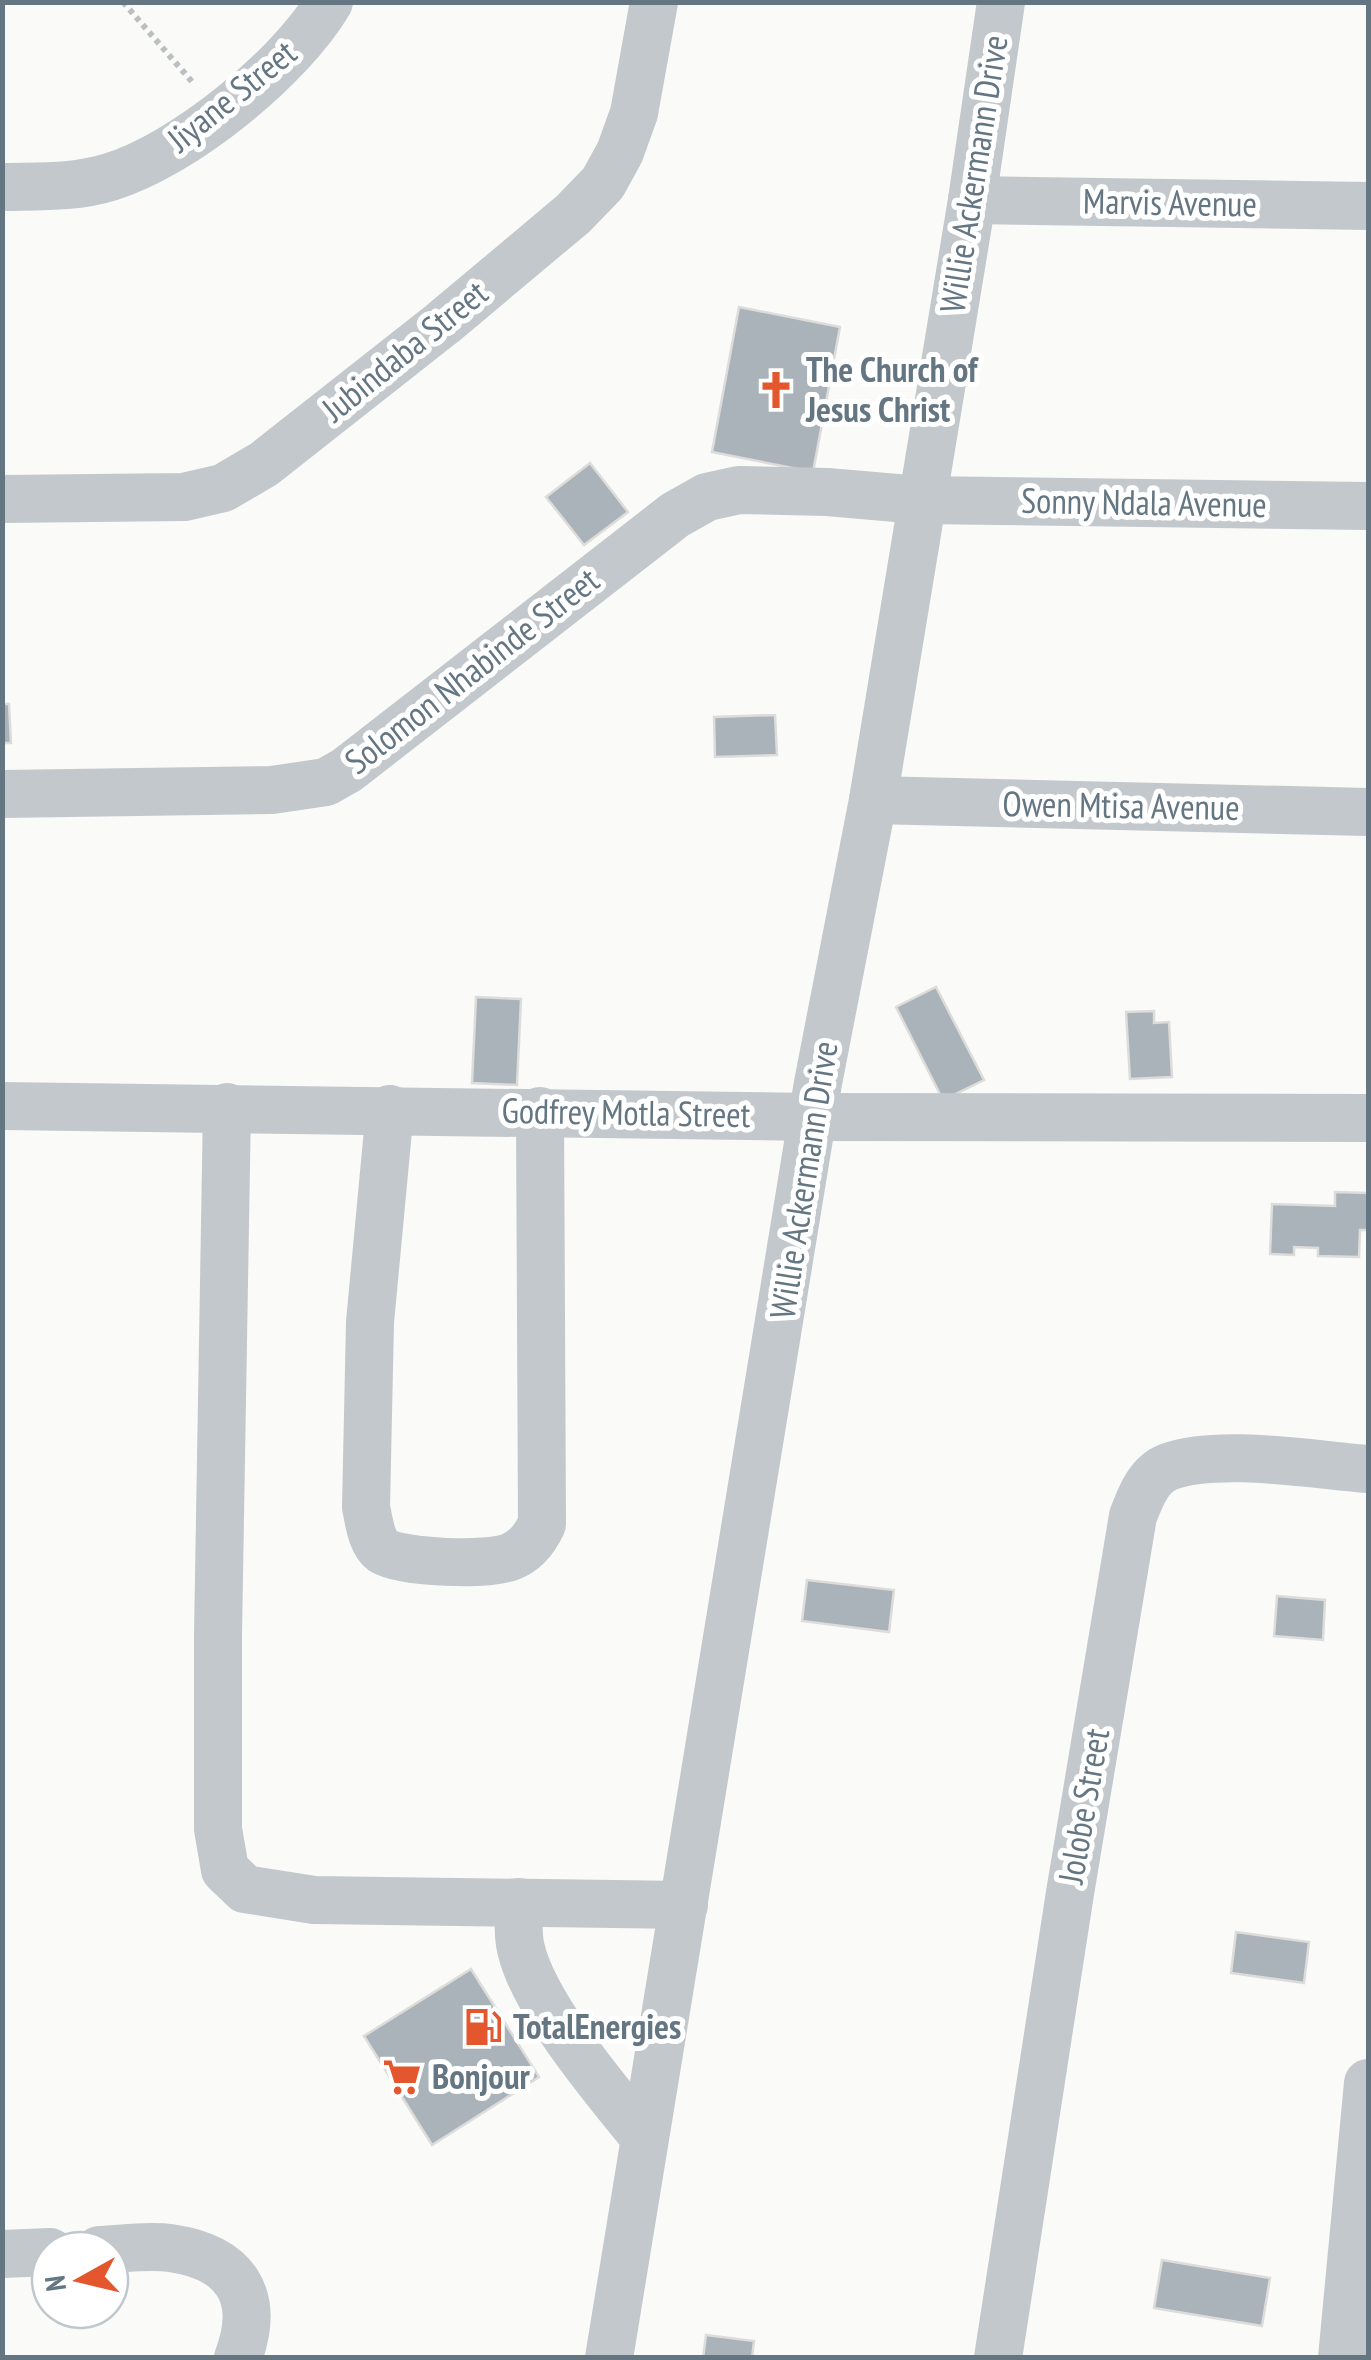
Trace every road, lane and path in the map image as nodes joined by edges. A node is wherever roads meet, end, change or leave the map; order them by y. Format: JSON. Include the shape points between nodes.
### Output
{"nodes":[{"id":1,"x":123,"y":2,"type":"edge"},
{"id":2,"x":330,"y":2,"type":"edge"},
{"id":3,"x":654,"y":2,"type":"edge"},
{"id":4,"x":1001,"y":2,"type":"edge"},
{"id":5,"x":220,"y":116,"type":"junction"},
{"id":6,"x":2,"y":187,"type":"edge"},
{"id":7,"x":972,"y":200,"type":"junction"},
{"id":8,"x":1368,"y":206,"type":"edge"},
{"id":9,"x":2,"y":499,"type":"edge"},
{"id":10,"x":920,"y":500,"type":"junction"},
{"id":11,"x":1368,"y":506,"type":"edge"},
{"id":12,"x":2,"y":794,"type":"edge"},
{"id":13,"x":872,"y":800,"type":"junction"},
{"id":14,"x":1368,"y":812,"type":"edge"},
{"id":15,"x":2,"y":1106,"type":"edge"},
{"id":16,"x":226,"y":1107,"type":"junction"},
{"id":17,"x":390,"y":1109,"type":"junction"},
{"id":18,"x":540,"y":1111,"type":"junction"},
{"id":19,"x":814,"y":1118,"type":"junction"},
{"id":20,"x":1368,"y":1118,"type":"edge"},
{"id":21,"x":1368,"y":1470,"type":"edge"},
{"id":22,"x":519,"y":1902,"type":"junction"},
{"id":23,"x":684,"y":1904,"type":"junction"},
{"id":24,"x":1368,"y":2084,"type":"edge"},
{"id":25,"x":644,"y":2138,"type":"junction"},
{"id":26,"x":130,"y":2249,"type":"edge"},
{"id":27,"x":30,"y":2253,"type":"edge"},
{"id":28,"x":2,"y":2254,"type":"edge"},
{"id":29,"x":238,"y":2358,"type":"edge"},
{"id":30,"x":609,"y":2358,"type":"edge"},
{"id":31,"x":998,"y":2358,"type":"edge"},
{"id":32,"x":1342,"y":2358,"type":"edge"}],
"edges":[{"from":1,"to":5,"type":"path"},
{"from":2,"to":5,"type":"street","name":"Jiyane Street","via":[[312,32]]},
{"from":3,"to":9,"type":"street","name":"Jubindaba Street","via":[[634,113],[603,183],[472,299],[264,464],[223,488],[184,497]]},
{"from":4,"to":7,"type":"street","name":"Willie Ackermann Drive"},
{"from":5,"to":6,"type":"street","name":"Jiyane Street","via":[[110,177]]},
{"from":7,"to":8,"type":"street","name":"Marvis Avenue"},
{"from":7,"to":10,"type":"street","name":"Willie Ackermann Drive"},
{"from":10,"to":11,"type":"street","name":"Sonny Ndala Avenue"},
{"from":10,"to":12,"type":"street","name":"Solomon Nhabinde Street","via":[[739,490],[706,496],[326,782],[272,790]]},
{"from":10,"to":13,"type":"street","name":"Willie Ackermann Drive"},
{"from":13,"to":14,"type":"street","name":"Owen Mtisa Avenue"},
{"from":13,"to":19,"type":"street","name":"Willie Ackermann Drive"},
{"from":15,"to":16,"type":"street","name":"Godfrey Motla Street"},
{"from":16,"to":17,"type":"street","name":"Godfrey Motla Street"},
{"from":16,"to":22,"type":"street","via":[[218,1635],[218,1829],[225,1870],[245,1889],[314,1900]]},
{"from":17,"to":18,"type":"street","name":"Godfrey Motla Street"},
{"from":17,"to":18,"type":"street","via":[[370,1322],[366,1508],[380,1549],[450,1561],[514,1556],[542,1524]]},
{"from":18,"to":19,"type":"street","name":"Godfrey Motla Street"},
{"from":19,"to":20,"type":"street","name":"Godfrey Motla Street"},
{"from":19,"to":23,"type":"street","name":"Willie Ackermann Drive"},
{"from":21,"to":31,"type":"street","name":"Jolobe Street","via":[[1229,1458],[1165,1468],[1143,1490],[1070,1893]]},
{"from":22,"to":23,"type":"street"},
{"from":22,"to":25,"type":"street","via":[[522,1953],[543,1997]]},
{"from":23,"to":25,"type":"street","name":"Willie Ackermann Drive"},
{"from":24,"to":32,"type":"street"},
{"from":25,"to":30,"type":"street","name":"Willie Ackermann Drive"},
{"from":26,"to":29,"type":"street","via":[[168,2248],[218,2260],[242,2288],[246,2318]]},
{"from":27,"to":28,"type":"street"}]}
